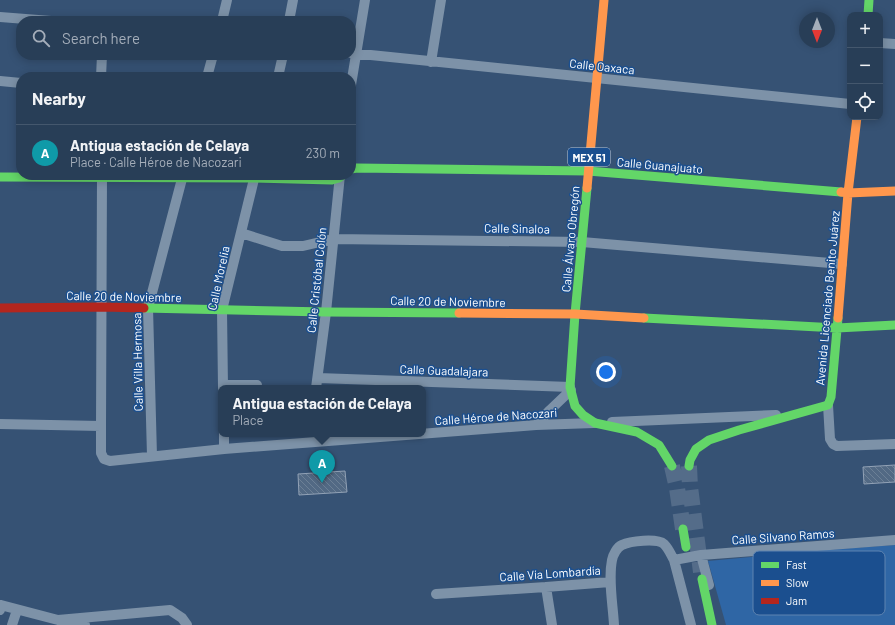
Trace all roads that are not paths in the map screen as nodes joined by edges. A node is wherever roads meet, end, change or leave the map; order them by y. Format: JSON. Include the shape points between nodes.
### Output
{"nodes":[{"id":1,"x":227,"y":0,"type":"edge"},
{"id":2,"x":293,"y":0,"type":"edge"},
{"id":3,"x":365,"y":0,"type":"edge"},
{"id":4,"x":442,"y":0,"type":"edge"},
{"id":5,"x":604,"y":0,"type":"edge"},
{"id":6,"x":869,"y":0,"type":"edge"},
{"id":7,"x":868,"y":12,"type":"edge"},
{"id":8,"x":223,"y":16,"type":"edge"},
{"id":9,"x":290,"y":16,"type":"edge"},
{"id":10,"x":0,"y":17,"type":"edge"},
{"id":11,"x":16,"y":18,"type":"edge"},
{"id":12,"x":883,"y":43,"type":"edge"},
{"id":13,"x":356,"y":44,"type":"edge"},
{"id":14,"x":895,"y":44,"type":"edge"},
{"id":15,"x":356,"y":54,"type":"edge"},
{"id":16,"x":102,"y":60,"type":"edge"},
{"id":17,"x":212,"y":60,"type":"edge"},
{"id":18,"x":282,"y":60,"type":"edge"},
{"id":19,"x":353,"y":60,"type":"edge"},
{"id":20,"x":431,"y":62,"type":"junction"},
{"id":21,"x":101,"y":72,"type":"edge"},
{"id":22,"x":208,"y":72,"type":"edge"},
{"id":23,"x":279,"y":72,"type":"edge"},
{"id":24,"x":352,"y":72,"type":"edge"},
{"id":25,"x":597,"y":79,"type":"junction"},
{"id":26,"x":0,"y":81,"type":"edge"},
{"id":27,"x":16,"y":83,"type":"edge"},
{"id":28,"x":847,"y":104,"type":"edge"},
{"id":29,"x":857,"y":120,"type":"edge"},
{"id":30,"x":356,"y":168,"type":"edge"},
{"id":31,"x":588,"y":171,"type":"junction"},
{"id":32,"x":0,"y":177,"type":"edge"},
{"id":33,"x":16,"y":177,"type":"edge"},
{"id":34,"x":102,"y":180,"type":"edge"},
{"id":35,"x":182,"y":180,"type":"edge"},
{"id":36,"x":254,"y":180,"type":"edge"},
{"id":37,"x":340,"y":180,"type":"edge"},
{"id":38,"x":895,"y":191,"type":"edge"},
{"id":39,"x":848,"y":193,"type":"junction"},
{"id":40,"x":241,"y":233,"type":"junction"},
{"id":41,"x":333,"y":239,"type":"junction"},
{"id":42,"x":582,"y":242,"type":"junction"},
{"id":43,"x":842,"y":264,"type":"junction"},
{"id":44,"x":102,"y":307,"type":"junction"},
{"id":45,"x":0,"y":308,"type":"edge"},
{"id":46,"x":148,"y":308,"type":"junction"},
{"id":47,"x":222,"y":310,"type":"junction"},
{"id":48,"x":326,"y":312,"type":"junction"},
{"id":49,"x":575,"y":314,"type":"junction"},
{"id":50,"x":895,"y":325,"type":"edge"},
{"id":51,"x":837,"y":328,"type":"junction"},
{"id":52,"x":317,"y":383,"type":"edge"},
{"id":53,"x":223,"y":385,"type":"edge"},
{"id":54,"x":402,"y":385,"type":"edge"},
{"id":55,"x":426,"y":386,"type":"edge"},
{"id":56,"x":571,"y":389,"type":"junction"},
{"id":57,"x":828,"y":405,"type":"junction"},
{"id":58,"x":796,"y":414,"type":"junction"},
{"id":59,"x":595,"y":423,"type":"junction"},
{"id":60,"x":0,"y":424,"type":"edge"},
{"id":61,"x":101,"y":426,"type":"junction"},
{"id":62,"x":536,"y":426,"type":"junction"},
{"id":63,"x":426,"y":432,"type":"edge"},
{"id":64,"x":224,"y":437,"type":"edge"},
{"id":65,"x":345,"y":437,"type":"edge"},
{"id":66,"x":310,"y":439,"type":"edge"},
{"id":67,"x":895,"y":444,"type":"edge"},
{"id":68,"x":224,"y":449,"type":"junction"},
{"id":69,"x":152,"y":456,"type":"junction"},
{"id":70,"x":672,"y":466,"type":"tunnel mouth"},
{"id":71,"x":690,"y":466,"type":"tunnel mouth"},
{"id":72,"x":683,"y":530,"type":"tunnel mouth"},
{"id":73,"x":895,"y":540,"type":"edge"},
{"id":74,"x":686,"y":547,"type":"dead end"},
{"id":75,"x":701,"y":555,"type":"junction"},
{"id":76,"x":674,"y":560,"type":"junction"},
{"id":77,"x":610,"y":582,"type":"junction"},
{"id":78,"x":546,"y":587,"type":"junction"},
{"id":79,"x":436,"y":594,"type":"dead end"},
{"id":80,"x":1,"y":608,"type":"edge"},
{"id":81,"x":17,"y":610,"type":"junction"},
{"id":82,"x":58,"y":620,"type":"junction"},
{"id":83,"x":12,"y":625,"type":"edge"},
{"id":84,"x":85,"y":625,"type":"edge"},
{"id":85,"x":187,"y":625,"type":"edge"},
{"id":86,"x":552,"y":625,"type":"edge"},
{"id":87,"x":614,"y":625,"type":"edge"},
{"id":88,"x":691,"y":625,"type":"edge"},
{"id":89,"x":704,"y":625,"type":"edge"},
{"id":90,"x":712,"y":625,"type":"edge"},
{"id":91,"x":720,"y":625,"type":"edge"}],
"edges":[{"from":1,"to":8,"type":"street"},
{"from":2,"to":9,"type":"street"},
{"from":3,"to":13,"type":"street"},
{"from":4,"to":20,"type":"street"},
{"from":5,"to":25,"type":"street","name":"Calle Álvaro Obregón","number":"MEX 51"},
{"from":6,"to":7,"type":"street"},
{"from":10,"to":11,"type":"street"},
{"from":12,"to":14,"type":"street"},
{"from":15,"to":20,"type":"street","name":"Calle Oaxaca"},
{"from":16,"to":21,"type":"street"},
{"from":17,"to":22,"type":"street"},
{"from":18,"to":23,"type":"street"},
{"from":19,"to":24,"type":"street"},
{"from":20,"to":25,"type":"street","name":"Calle Oaxaca"},
{"from":25,"to":28,"type":"street","name":"Calle Oaxaca"},
{"from":25,"to":31,"type":"street","name":"Calle Álvaro Obregón","number":"MEX 51"},
{"from":26,"to":27,"type":"street"},
{"from":29,"to":39,"type":"street","name":"Avenida Licenciado Benito Juárez"},
{"from":30,"to":31,"type":"street","name":"Calle Guanajuato"},
{"from":31,"to":39,"type":"street","name":"Calle Guanajuato"},
{"from":31,"to":42,"type":"street","name":"Calle Álvaro Obregón","number":"MEX 51"},
{"from":32,"to":33,"type":"street"},
{"from":34,"to":44,"type":"street"},
{"from":35,"to":46,"type":"street","name":"Calle Villa Hermosa"},
{"from":36,"to":40,"type":"street","name":"Calle Morelia"},
{"from":37,"to":41,"type":"street","name":"Calle Cristóbal Colón"},
{"from":38,"to":39,"type":"street","name":"Calle Guanajuato"},
{"from":39,"to":43,"type":"street","name":"Avenida Licenciado Benito Juárez"},
{"from":40,"to":41,"type":"street","name":"Calle Sinaloa","via":[[282,246],[303,246]]},
{"from":40,"to":47,"type":"street","name":"Calle Morelia"},
{"from":41,"to":42,"type":"street","name":"Calle Sinaloa"},
{"from":41,"to":48,"type":"street","name":"Calle Cristóbal Colón"},
{"from":42,"to":43,"type":"street","name":"Calle Sinaloa"},
{"from":42,"to":49,"type":"street","name":"Calle Álvaro Obregón","number":"MEX 51"},
{"from":43,"to":51,"type":"street","name":"Avenida Licenciado Benito Juárez"},
{"from":44,"to":45,"type":"street","name":"Calle 20 de Noviembre"},
{"from":44,"to":46,"type":"street","name":"Calle 20 de Noviembre"},
{"from":44,"to":61,"type":"street"},
{"from":46,"to":47,"type":"street","name":"Calle 20 de Noviembre"},
{"from":46,"to":69,"type":"street","name":"Calle Villa Hermosa"},
{"from":47,"to":48,"type":"street","name":"Calle 20 de Noviembre"},
{"from":47,"to":53,"type":"street","name":"Calle Morelia"},
{"from":48,"to":49,"type":"street","name":"Calle 20 de Noviembre"},
{"from":48,"to":52,"type":"street","name":"Calle Cristóbal Colón"},
{"from":49,"to":51,"type":"street","name":"Calle 20 de Noviembre"},
{"from":49,"to":56,"type":"street","name":"Calle Álvaro Obregón"},
{"from":50,"to":51,"type":"street","name":"Calle 20 de Noviembre"},
{"from":51,"to":57,"type":"street","name":"Avenida Licenciado Benito Juárez","via":[[831,397]]},
{"from":52,"to":54,"type":"street","name":"Calle Guadalajara"},
{"from":55,"to":56,"type":"street","name":"Calle Guadalajara"},
{"from":56,"to":59,"type":"street","name":"Calle Álvaro Obregón","via":[[575,406]]},
{"from":56,"to":62,"type":"street"},
{"from":57,"to":58,"type":"street"},
{"from":57,"to":67,"type":"street","via":[[830,439],[833,444]]},
{"from":58,"to":59,"type":"street","name":"Calle Héroe de Nacozari"},
{"from":58,"to":71,"type":"street","via":[[708,440],[696,449]]},
{"from":59,"to":62,"type":"street","name":"Calle Héroe de Nacozari"},
{"from":59,"to":70,"type":"street","via":[[637,432],[659,445]]},
{"from":60,"to":61,"type":"street"},
{"from":61,"to":69,"type":"street","name":"Calle Héroe de Nacozari","via":[[104,459],[110,461]]},
{"from":62,"to":63,"type":"street","name":"Calle Héroe de Nacozari"},
{"from":64,"to":68,"type":"street"},
{"from":65,"to":66,"type":"street","name":"Calle Héroe de Nacozari"},
{"from":66,"to":68,"type":"street","name":"Calle Héroe de Nacozari"},
{"from":68,"to":69,"type":"street","name":"Calle Héroe de Nacozari"},
{"from":72,"to":74,"type":"street"},
{"from":73,"to":75,"type":"street","name":"Calle Silvano Ramos"},
{"from":75,"to":76,"type":"street","name":"Calle Silvano Ramos"},
{"from":75,"to":91,"type":"street"},
{"from":76,"to":77,"type":"street","name":"Calle Vía Lombardía","via":[[663,543],[641,540],[622,545],[612,559]]},
{"from":76,"to":88,"type":"street","name":"Calle Vía Lombardía"},
{"from":77,"to":78,"type":"street","name":"Calle Vía Lombardía"},
{"from":77,"to":87,"type":"street"},
{"from":78,"to":79,"type":"street","name":"Calle Vía Lombardía"},
{"from":78,"to":86,"type":"street"},
{"from":80,"to":81,"type":"street"},
{"from":81,"to":82,"type":"street"},
{"from":81,"to":83,"type":"street"},
{"from":82,"to":84,"type":"street"},
{"from":82,"to":85,"type":"street","via":[[170,610]]},
{"from":89,"to":90,"type":"street","via":[[699,580]]}]}
